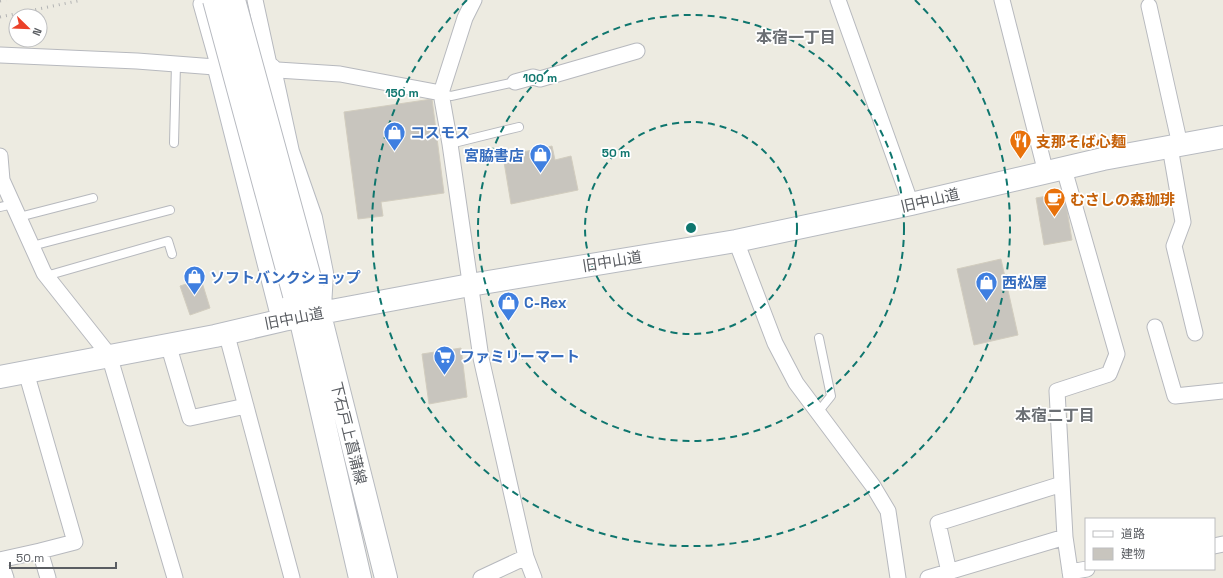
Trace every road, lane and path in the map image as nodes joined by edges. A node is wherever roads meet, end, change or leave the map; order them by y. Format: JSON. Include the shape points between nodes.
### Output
{"nodes":[{"id":1,"x":214,"y":0,"type":"edge"},
{"id":2,"x":219,"y":0,"type":"edge"},
{"id":3,"x":234,"y":0,"type":"edge"},
{"id":4,"x":254,"y":0,"type":"edge"},
{"id":5,"x":474,"y":0,"type":"edge"},
{"id":6,"x":838,"y":0,"type":"edge"},
{"id":7,"x":1002,"y":0,"type":"edge"},
{"id":8,"x":1149,"y":6,"type":"dead end"},
{"id":9,"x":637,"y":51,"type":"dead end"},
{"id":10,"x":0,"y":55,"type":"edge"},
{"id":11,"x":176,"y":64,"type":"junction"},
{"id":12,"x":219,"y":68,"type":"junction"},
{"id":13,"x":270,"y":69,"type":"junction"},
{"id":14,"x":515,"y":82,"type":"joint"},
{"id":15,"x":441,"y":93,"type":"junction"},
{"id":16,"x":519,"y":127,"type":"dead end"},
{"id":17,"x":1222,"y":140,"type":"edge"},
{"id":18,"x":174,"y":143,"type":"dead end"},
{"id":19,"x":450,"y":144,"type":"junction"},
{"id":20,"x":1175,"y":146,"type":"junction"},
{"id":21,"x":0,"y":156,"type":"edge"},
{"id":22,"x":1055,"y":171,"type":"junction"},
{"id":23,"x":93,"y":198,"type":"dead end"},
{"id":24,"x":911,"y":204,"type":"junction"},
{"id":25,"x":10,"y":209,"type":"edge"},
{"id":26,"x":170,"y":210,"type":"dead end"},
{"id":27,"x":736,"y":242,"type":"junction"},
{"id":28,"x":32,"y":246,"type":"junction"},
{"id":29,"x":172,"y":254,"type":"dead end"},
{"id":30,"x":46,"y":276,"type":"junction"},
{"id":31,"x":470,"y":285,"type":"junction"},
{"id":32,"x":303,"y":292,"type":"junction"},
{"id":33,"x":301,"y":317,"type":"junction"},
{"id":34,"x":1155,"y":327,"type":"dead end"},
{"id":35,"x":226,"y":332,"type":"junction"},
{"id":36,"x":1195,"y":333,"type":"dead end"},
{"id":37,"x":819,"y":338,"type":"dead end"},
{"id":38,"x":168,"y":344,"type":"junction"},
{"id":39,"x":109,"y":355,"type":"junction"},
{"id":40,"x":26,"y":372,"type":"junction"},
{"id":41,"x":0,"y":377,"type":"edge"},
{"id":42,"x":1223,"y":391,"type":"edge"},
{"id":43,"x":246,"y":406,"type":"junction"},
{"id":44,"x":819,"y":411,"type":"junction"},
{"id":45,"x":1062,"y":484,"type":"junction"},
{"id":46,"x":1065,"y":537,"type":"junction"},
{"id":47,"x":40,"y":551,"type":"junction"},
{"id":48,"x":526,"y":557,"type":"junction"},
{"id":49,"x":0,"y":560,"type":"edge"},
{"id":50,"x":1085,"y":570,"type":"edge"},
{"id":51,"x":950,"y":572,"type":"junction"},
{"id":52,"x":1071,"y":575,"type":"edge"},
{"id":53,"x":6,"y":578,"type":"edge"},
{"id":54,"x":48,"y":578,"type":"edge"},
{"id":55,"x":175,"y":578,"type":"edge"},
{"id":56,"x":292,"y":578,"type":"edge"},
{"id":57,"x":360,"y":578,"type":"edge"},
{"id":58,"x":386,"y":578,"type":"edge"},
{"id":59,"x":481,"y":578,"type":"edge"},
{"id":60,"x":534,"y":578,"type":"edge"},
{"id":61,"x":898,"y":578,"type":"edge"},
{"id":62,"x":928,"y":578,"type":"edge"}],
"edges":[{"from":1,"to":32,"type":"main road","bridge":true},
{"from":2,"to":12,"type":"street","via":[[201,4]]},
{"from":3,"to":32,"type":"main road","bridge":true},
{"from":4,"to":13,"type":"street"},
{"from":5,"to":15,"type":"street","via":[[465,18]]},
{"from":6,"to":24,"type":"street"},
{"from":7,"to":22,"type":"street"},
{"from":8,"to":20,"type":"street"},
{"from":9,"to":14,"type":"street","via":[[540,79],[533,77]]},
{"from":10,"to":11,"type":"street"},
{"from":11,"to":12,"type":"street"},
{"from":11,"to":18,"type":"lane"},
{"from":12,"to":13,"type":"street"},
{"from":12,"to":33,"type":"main road"},
{"from":13,"to":15,"type":"street","via":[[340,74]]},
{"from":13,"to":33,"type":"main road","via":[[288,152],[311,218],[322,273]]},
{"from":14,"to":15,"type":"lane","via":[[451,96]]},
{"from":15,"to":19,"type":"street"},
{"from":16,"to":19,"type":"lane"},
{"from":17,"to":20,"type":"main road","name":"旧中山道"},
{"from":19,"to":31,"type":"street"},
{"from":20,"to":22,"type":"main road","name":"旧中山道"},
{"from":20,"to":36,"type":"street","via":[[1183,222],[1174,246]]},
{"from":21,"to":25,"type":"street","via":[[2,180]]},
{"from":22,"to":24,"type":"main road","name":"旧中山道"},
{"from":22,"to":45,"type":"street","via":[[1118,354],[1109,374],[1057,391]]},
{"from":23,"to":25,"type":"lane"},
{"from":24,"to":27,"type":"main road","name":"旧中山道"},
{"from":25,"to":28,"type":"street"},
{"from":26,"to":28,"type":"lane"},
{"from":27,"to":31,"type":"main road","name":"旧中山道"},
{"from":27,"to":44,"type":"street","via":[[775,343],[796,383]]},
{"from":28,"to":30,"type":"street"},
{"from":29,"to":30,"type":"lane","via":[[168,241]]},
{"from":30,"to":39,"type":"street"},
{"from":31,"to":33,"type":"main road","name":"旧中山道"},
{"from":31,"to":48,"type":"street","via":[[481,358]]},
{"from":32,"to":33,"type":"main road","name":"下石戸上菖蒲線"},
{"from":33,"to":35,"type":"main road","name":"旧中山道"},
{"from":33,"to":57,"type":"main road","name":"下石戸上菖蒲線"},
{"from":33,"to":58,"type":"main road","name":"下石戸上菖蒲線"},
{"from":34,"to":42,"type":"street","via":[[1174,396]]},
{"from":35,"to":38,"type":"main road","name":"旧中山道"},
{"from":35,"to":43,"type":"street"},
{"from":37,"to":44,"type":"lane","via":[[832,396]]},
{"from":38,"to":39,"type":"main road","name":"旧中山道"},
{"from":38,"to":43,"type":"street","via":[[190,418]]},
{"from":39,"to":40,"type":"main road","name":"旧中山道"},
{"from":39,"to":55,"type":"street"},
{"from":40,"to":41,"type":"main road","name":"旧中山道"},
{"from":40,"to":47,"type":"street","via":[[75,542]]},
{"from":43,"to":56,"type":"street"},
{"from":44,"to":61,"type":"street","via":[[888,511]]},
{"from":45,"to":46,"type":"street"},
{"from":45,"to":51,"type":"street","via":[[938,523]]},
{"from":46,"to":51,"type":"street"},
{"from":46,"to":52,"type":"street"},
{"from":47,"to":49,"type":"street"},
{"from":47,"to":54,"type":"street"},
{"from":48,"to":59,"type":"street"},
{"from":48,"to":60,"type":"street"},
{"from":49,"to":53,"type":"street"},
{"from":50,"to":52,"type":"street"},
{"from":51,"to":62,"type":"street"}]}
